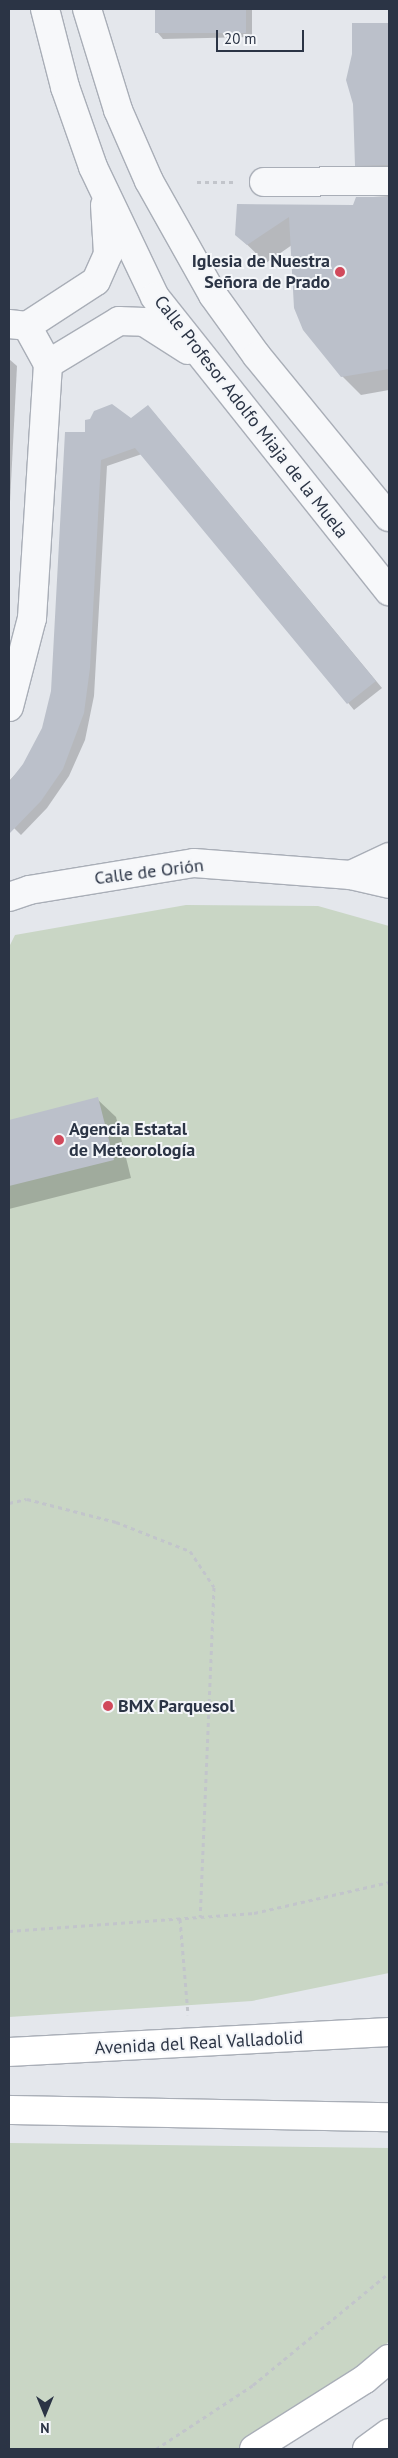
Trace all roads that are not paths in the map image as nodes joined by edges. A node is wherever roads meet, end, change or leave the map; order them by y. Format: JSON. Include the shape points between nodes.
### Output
{"nodes":[{"id":1,"x":45,"y":9,"type":"edge"},
{"id":2,"x":87,"y":9,"type":"edge"},
{"id":3,"x":389,"y":181,"type":"edge"},
{"id":4,"x":264,"y":182,"type":"road end"},
{"id":5,"x":105,"y":191,"type":"junction"},
{"id":6,"x":18,"y":325,"type":"edge"},
{"id":7,"x":206,"y":362,"type":"junction"},
{"id":8,"x":48,"y":364,"type":"junction"},
{"id":9,"x":389,"y":516,"type":"edge"},
{"id":10,"x":389,"y":592,"type":"edge"},
{"id":11,"x":9,"y":707,"type":"edge"},
{"id":12,"x":389,"y":857,"type":"edge"},
{"id":13,"x":351,"y":875,"type":"junction"},
{"id":14,"x":389,"y":884,"type":"edge"},
{"id":15,"x":9,"y":897,"type":"edge"},
{"id":16,"x":389,"y":2014,"type":"edge"},
{"id":17,"x":389,"y":2032,"type":"edge"},
{"id":18,"x":315,"y":2037,"type":"junction"},
{"id":19,"x":9,"y":2052,"type":"edge"},
{"id":20,"x":9,"y":2110,"type":"edge"},
{"id":21,"x":389,"y":2117,"type":"edge"},
{"id":22,"x":389,"y":2359,"type":"edge"},
{"id":23,"x":389,"y":2434,"type":"edge"},
{"id":24,"x":254,"y":2449,"type":"edge"},
{"id":25,"x":367,"y":2449,"type":"edge"}],
"edges":[{"from":1,"to":5,"type":"street","name":"Calle Profesor Adolfo Miaja de la Muela","via":[[65,87]]},
{"from":2,"to":9,"type":"street","via":[[115,102],[133,146],[213,295],[257,356]]},
{"from":3,"to":4,"type":"street"},
{"from":5,"to":6,"type":"street","via":[[108,254],[96,281]]},
{"from":5,"to":7,"type":"street","name":"Calle Profesor Adolfo Miaja de la Muela","via":[[155,297]]},
{"from":6,"to":8,"type":"street"},
{"from":7,"to":8,"type":"street","via":[[144,322],[119,321]]},
{"from":7,"to":10,"type":"street","name":"Calle Profesor Adolfo Miaja de la Muela"},
{"from":8,"to":11,"type":"street","via":[[32,618]]},
{"from":12,"to":13,"type":"street","name":"Calle de Orión"},
{"from":13,"to":14,"type":"street","name":"Calle de Orión"},
{"from":13,"to":15,"type":"street","name":"Calle de Orión","via":[[194,863],[29,890]]},
{"from":16,"to":18,"type":"main road"},
{"from":17,"to":18,"type":"main road","name":"Avenida del Real Valladolid"},
{"from":18,"to":19,"type":"main road","name":"Avenida del Real Valladolid"},
{"from":20,"to":21,"type":"main road"},
{"from":22,"to":24,"type":"main road","via":[[357,2384]]},
{"from":23,"to":25,"type":"main road"}]}
